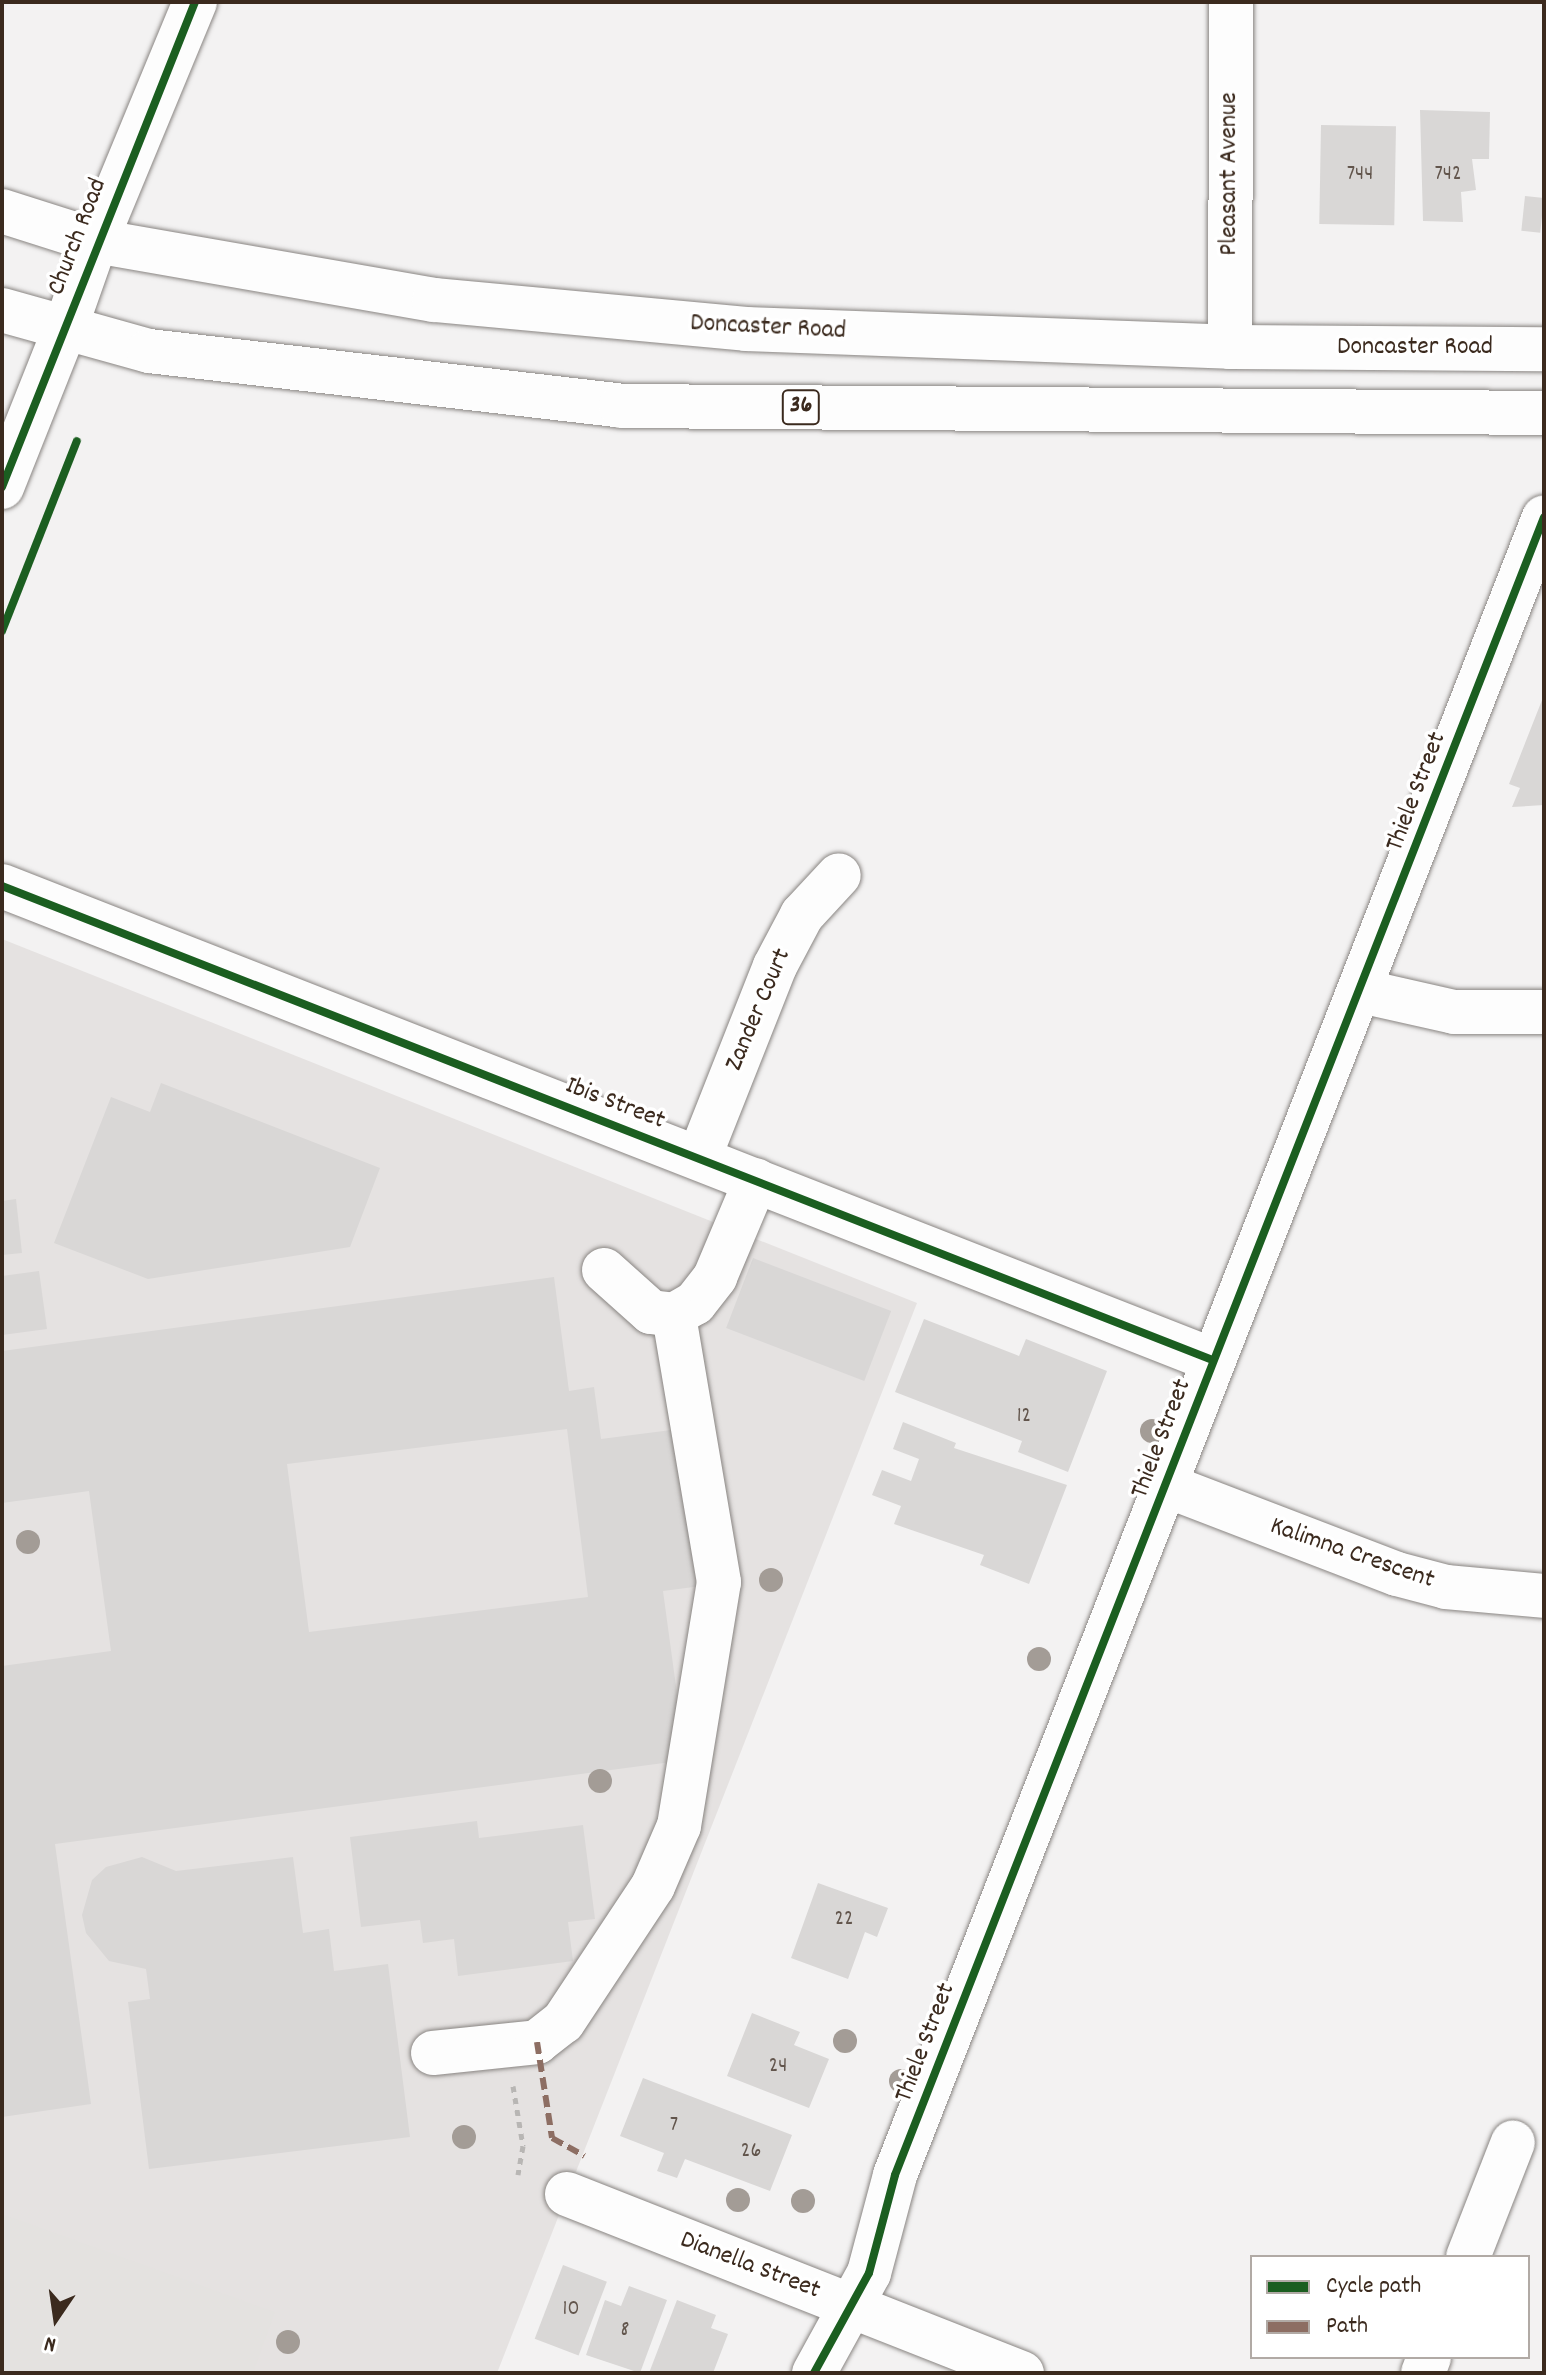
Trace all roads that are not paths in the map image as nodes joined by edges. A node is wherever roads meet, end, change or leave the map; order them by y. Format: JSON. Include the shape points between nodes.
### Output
{"nodes":[{"id":1,"x":195,"y":2,"type":"edge"},
{"id":2,"x":1231,"y":2,"type":"edge"},
{"id":3,"x":2,"y":211,"type":"edge"},
{"id":4,"x":96,"y":241,"type":"junction"},
{"id":5,"x":2,"y":310,"type":"edge"},
{"id":6,"x":65,"y":329,"type":"junction"},
{"id":7,"x":1230,"y":347,"type":"junction"},
{"id":8,"x":1544,"y":349,"type":"edge"},
{"id":9,"x":1544,"y":413,"type":"edge"},
{"id":10,"x":2,"y":487,"type":"edge"},
{"id":11,"x":1544,"y":517,"type":"edge"},
{"id":12,"x":839,"y":875,"type":"dead end"},
{"id":13,"x":2,"y":886,"type":"edge"},
{"id":14,"x":1361,"y":991,"type":"junction"},
{"id":15,"x":1544,"y":1012,"type":"edge"},
{"id":16,"x":699,"y":1158,"type":"junction"},
{"id":17,"x":756,"y":1180,"type":"junction"},
{"id":18,"x":604,"y":1270,"type":"dead end"},
{"id":19,"x":674,"y":1315,"type":"junction"},
{"id":20,"x":1213,"y":1360,"type":"junction"},
{"id":21,"x":1165,"y":1485,"type":"junction"},
{"id":22,"x":1544,"y":1596,"type":"edge"},
{"id":23,"x":433,"y":2053,"type":"dead end"},
{"id":24,"x":1513,"y":2142,"type":"dead end"},
{"id":25,"x":567,"y":2194,"type":"dead end"},
{"id":26,"x":1469,"y":2255,"type":"edge"},
{"id":27,"x":836,"y":2300,"type":"junction"},
{"id":28,"x":793,"y":2373,"type":"edge"},
{"id":29,"x":814,"y":2373,"type":"edge"},
{"id":30,"x":1022,"y":2373,"type":"edge"}],
"edges":[{"from":1,"to":4,"type":"street","name":"Church Road"},
{"from":2,"to":7,"type":"street","name":"Pleasant Avenue"},
{"from":3,"to":4,"type":"street","name":"Doncaster Road"},
{"from":4,"to":6,"type":"street","name":"Church Road"},
{"from":4,"to":7,"type":"street","name":"Doncaster Road","via":[[496,306],[746,329]]},
{"from":5,"to":6,"type":"street","number":"36"},
{"from":6,"to":9,"type":"street","number":"36","via":[[149,351],[337,378],[621,406]]},
{"from":6,"to":10,"type":"street","name":"Church Road"},
{"from":7,"to":8,"type":"street","name":"Doncaster Road"},
{"from":11,"to":14,"type":"street","name":"Thiele Street"},
{"from":12,"to":16,"type":"street","name":"Zander Court","via":[[802,915],[775,966]]},
{"from":13,"to":16,"type":"street","name":"Ibis Street"},
{"from":14,"to":15,"type":"street","via":[[1454,1012]]},
{"from":14,"to":20,"type":"street","name":"Thiele Street"},
{"from":16,"to":17,"type":"street","name":"Ibis Street"},
{"from":17,"to":19,"type":"street","via":[[708,1290]]},
{"from":17,"to":20,"type":"street","name":"Ibis Street"},
{"from":18,"to":19,"type":"street","via":[[630,1300]]},
{"from":19,"to":23,"type":"street","via":[[719,1582],[679,1826],[653,1886],[563,2022],[537,2042]]},
{"from":20,"to":21,"type":"street","name":"Thiele Street"},
{"from":21,"to":22,"type":"street","name":"Kalimna Crescent","via":[[1397,1574],[1446,1587]]},
{"from":21,"to":27,"type":"street","name":"Thiele Street","via":[[895,2175],[869,2273]]},
{"from":24,"to":26,"type":"street"},
{"from":25,"to":27,"type":"street","name":"Dianella Street"},
{"from":27,"to":28,"type":"street","name":"Thiele Street"},
{"from":27,"to":29,"type":"street","name":"Thiele Street"},
{"from":27,"to":30,"type":"street","name":"Dianella Street"}]}
